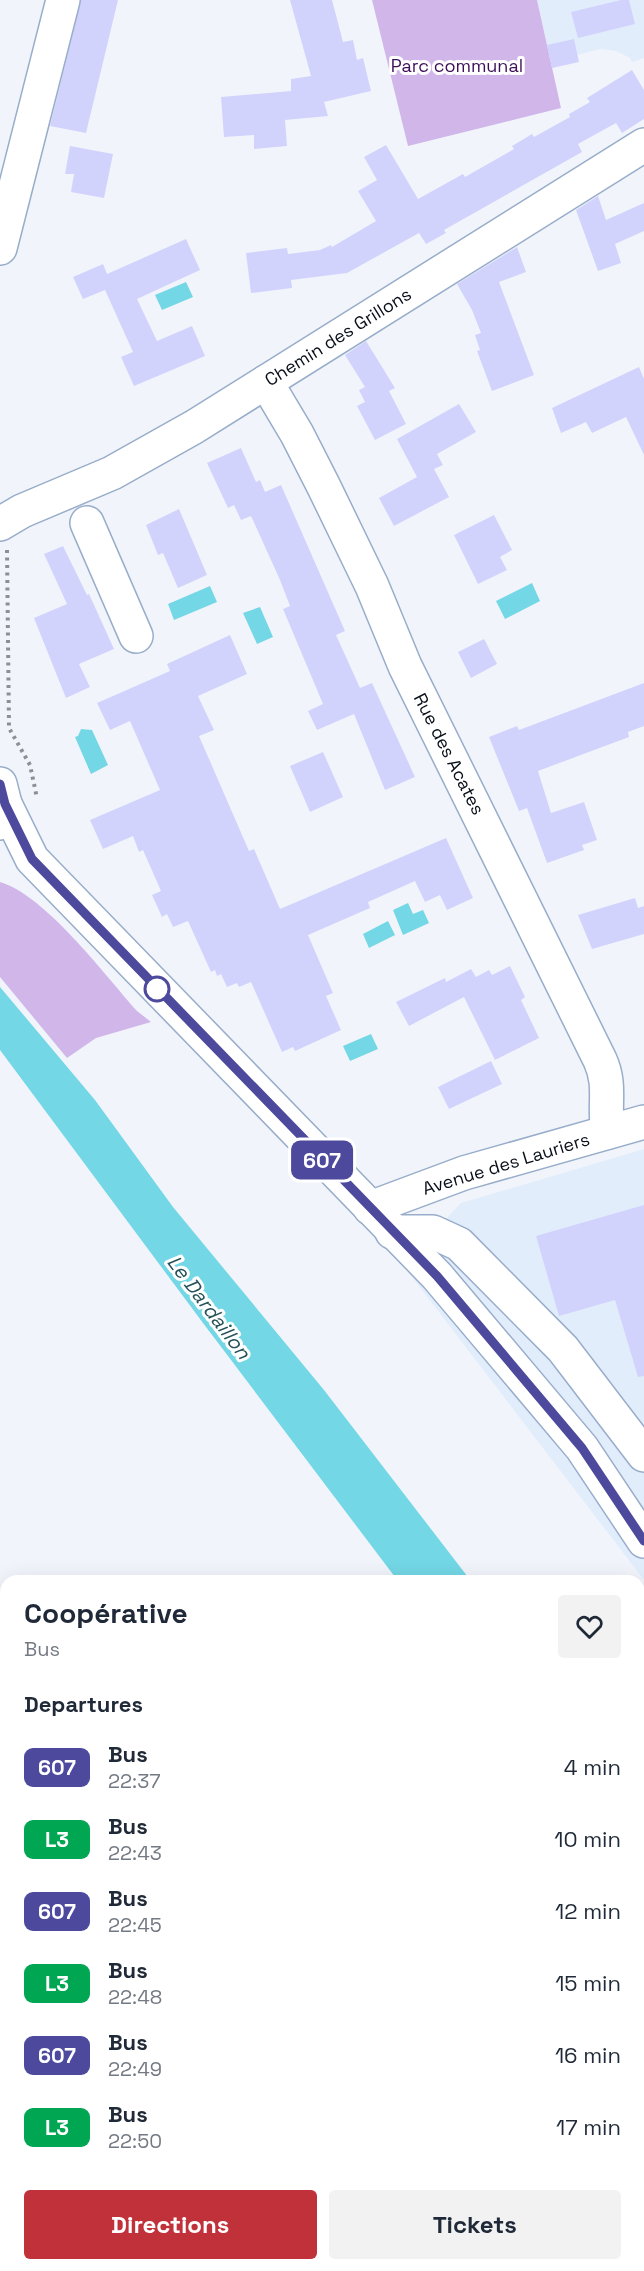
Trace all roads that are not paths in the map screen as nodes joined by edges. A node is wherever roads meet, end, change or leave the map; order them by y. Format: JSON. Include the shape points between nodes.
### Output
{"nodes":[{"id":1,"x":63,"y":0,"type":"edge"},
{"id":2,"x":644,"y":145,"type":"edge"},
{"id":3,"x":0,"y":248,"type":"edge"},
{"id":4,"x":266,"y":382,"type":"junction"},
{"id":5,"x":80,"y":508,"type":"junction"},
{"id":6,"x":7,"y":512,"type":"edge"},
{"id":7,"x":136,"y":636,"type":"dead end"},
{"id":8,"x":2,"y":804,"type":"edge"},
{"id":9,"x":0,"y":846,"type":"edge"},
{"id":10,"x":32,"y":859,"type":"junction"},
{"id":11,"x":644,"y":1122,"type":"edge"},
{"id":12,"x":608,"y":1132,"type":"junction"},
{"id":13,"x":370,"y":1208,"type":"junction"},
{"id":14,"x":392,"y":1232,"type":"junction"},
{"id":15,"x":644,"y":1455,"type":"edge"},
{"id":16,"x":644,"y":1541,"type":"edge"}],
"edges":[{"from":1,"to":3,"type":"street"},
{"from":2,"to":4,"type":"street","name":"Chemin des Grillons"},
{"from":4,"to":5,"type":"street","name":"Chemin des Grillons","via":[[112,473]]},
{"from":4,"to":12,"type":"street","name":"Rue des Acates","via":[[324,487],[405,666],[604,1067]]},
{"from":5,"to":6,"type":"street","name":"Chemin des Grillons"},
{"from":5,"to":7,"type":"street"},
{"from":8,"to":10,"type":"street"},
{"from":9,"to":10,"type":"street"},
{"from":10,"to":13,"type":"street"},
{"from":11,"to":12,"type":"street","name":"Avenue des Lauriers"},
{"from":12,"to":13,"type":"street","name":"Avenue des Lauriers","via":[[464,1173]]},
{"from":13,"to":14,"type":"street"},
{"from":14,"to":15,"type":"street","via":[[433,1233],[459,1244],[563,1349]]},
{"from":14,"to":16,"type":"street","via":[[437,1276],[582,1448]]}]}
